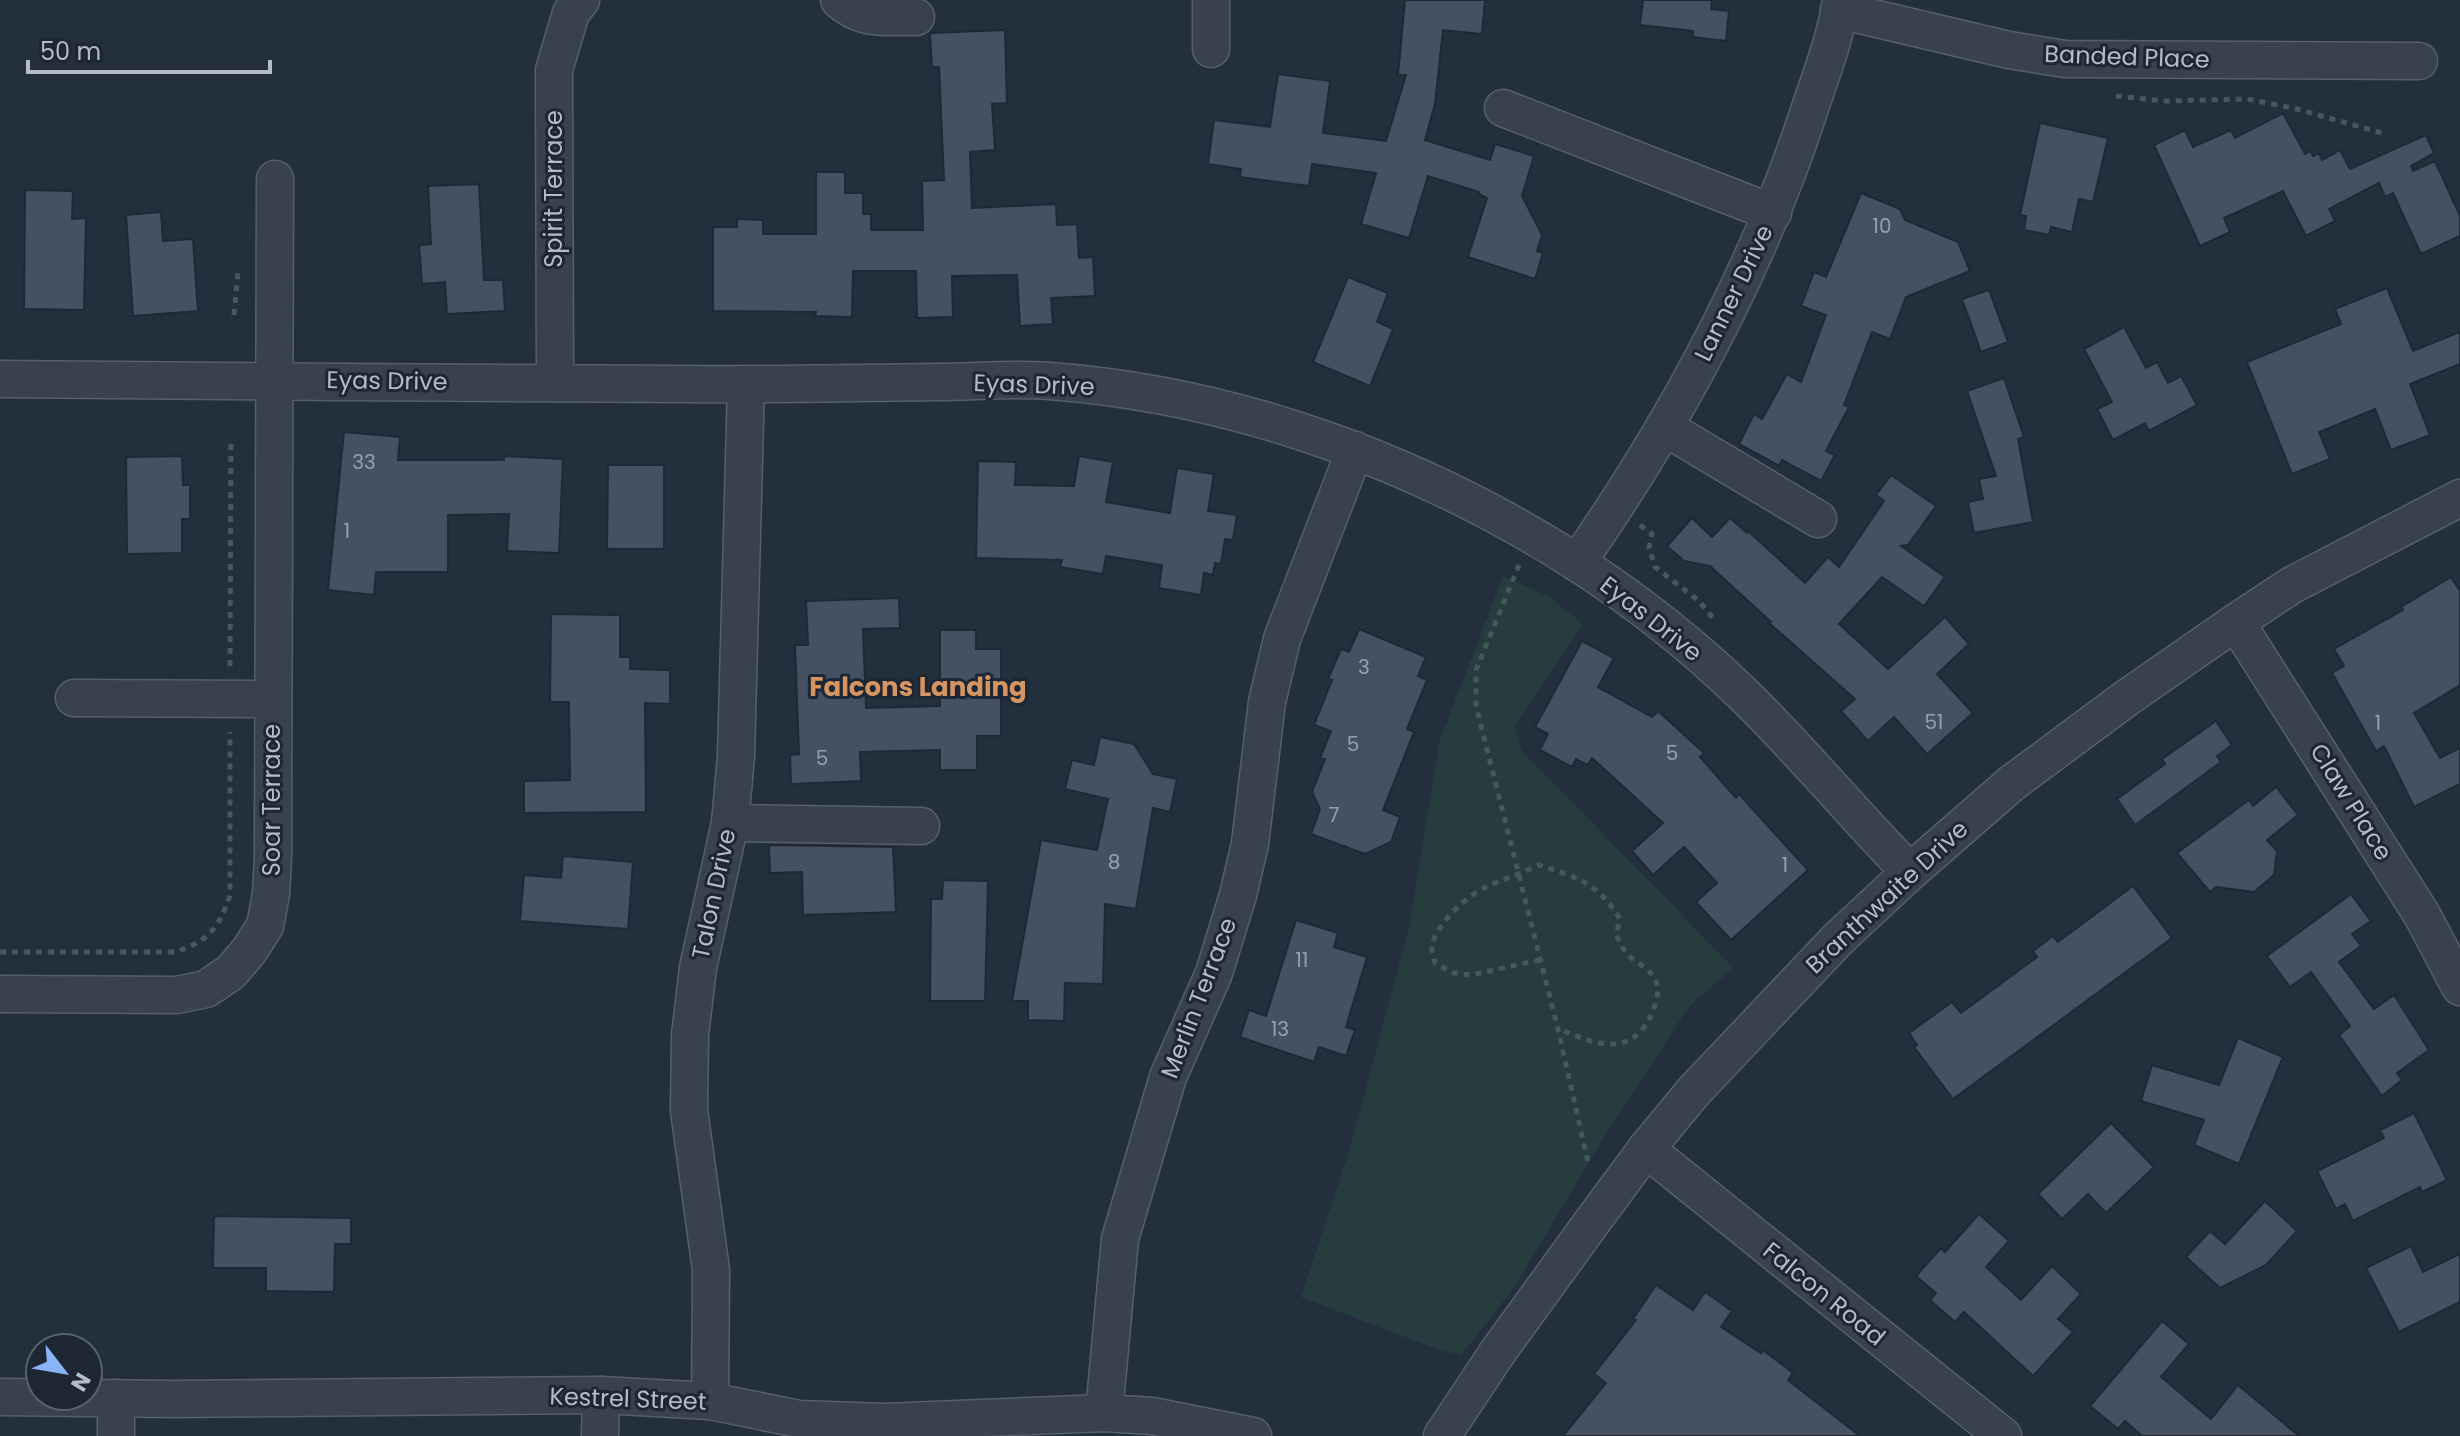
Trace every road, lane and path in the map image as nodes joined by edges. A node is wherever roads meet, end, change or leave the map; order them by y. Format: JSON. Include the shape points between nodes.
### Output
{"nodes":[{"id":1,"x":839,"y":0,"type":"edge"},
{"id":2,"x":1211,"y":0,"type":"edge"},
{"id":3,"x":568,"y":4,"type":"edge"},
{"id":4,"x":1840,"y":5,"type":"edge"},
{"id":5,"x":916,"y":17,"type":"dead end"},
{"id":6,"x":1211,"y":49,"type":"dead end"},
{"id":7,"x":2419,"y":61,"type":"dead end"},
{"id":8,"x":1503,"y":108,"type":"dead end"},
{"id":9,"x":275,"y":179,"type":"dead end"},
{"id":10,"x":1773,"y":213,"type":"junction"},
{"id":11,"x":0,"y":379,"type":"edge"},
{"id":12,"x":276,"y":380,"type":"junction"},
{"id":13,"x":555,"y":383,"type":"junction"},
{"id":14,"x":746,"y":385,"type":"junction"},
{"id":15,"x":1664,"y":427,"type":"junction"},
{"id":16,"x":231,"y":439,"type":"dead end"},
{"id":17,"x":1355,"y":450,"type":"junction"},
{"id":18,"x":2460,"y":498,"type":"edge"},
{"id":19,"x":1818,"y":519,"type":"dead end"},
{"id":20,"x":1577,"y":563,"type":"junction"},
{"id":21,"x":1515,"y":577,"type":"dead end"},
{"id":22,"x":2236,"y":622,"type":"junction"},
{"id":23,"x":74,"y":698,"type":"dead end"},
{"id":24,"x":230,"y":698,"type":"junction"},
{"id":25,"x":272,"y":699,"type":"junction"},
{"id":26,"x":730,"y":823,"type":"junction"},
{"id":27,"x":921,"y":826,"type":"dead end"},
{"id":28,"x":1910,"y":872,"type":"junction"},
{"id":29,"x":1519,"y":875,"type":"junction"},
{"id":30,"x":0,"y":952,"type":"edge"},
{"id":31,"x":1540,"y":960,"type":"junction"},
{"id":32,"x":2460,"y":987,"type":"edge"},
{"id":33,"x":0,"y":994,"type":"edge"},
{"id":34,"x":1558,"y":1029,"type":"junction"},
{"id":35,"x":1646,"y":1149,"type":"junction"},
{"id":36,"x":1588,"y":1162,"type":"dead end"},
{"id":37,"x":601,"y":1395,"type":"junction"},
{"id":38,"x":0,"y":1397,"type":"edge"},
{"id":39,"x":116,"y":1398,"type":"junction"},
{"id":40,"x":710,"y":1401,"type":"junction"},
{"id":41,"x":1104,"y":1413,"type":"junction"},
{"id":42,"x":980,"y":1427,"type":"edge"},
{"id":43,"x":116,"y":1436,"type":"edge"},
{"id":44,"x":600,"y":1436,"type":"edge"},
{"id":45,"x":1253,"y":1436,"type":"edge"},
{"id":46,"x":1442,"y":1436,"type":"edge"},
{"id":47,"x":2003,"y":1436,"type":"edge"}],
"edges":[{"from":1,"to":5,"type":"street","via":[[864,16]]},
{"from":2,"to":6,"type":"street"},
{"from":3,"to":13,"type":"street","name":"Spirit Terrace","via":[[554,70]]},
{"from":4,"to":7,"type":"street","name":"Banded Place","via":[[2009,50],[2065,59]]},
{"from":4,"to":10,"type":"street","name":"Lanner Drive"},
{"from":8,"to":10,"type":"street"},
{"from":9,"to":12,"type":"street","name":"Soar Terrace"},
{"from":10,"to":15,"type":"street","name":"Lanner Drive"},
{"from":11,"to":12,"type":"street","name":"Eyas Drive"},
{"from":12,"to":13,"type":"street","name":"Eyas Drive"},
{"from":12,"to":25,"type":"street","name":"Soar Terrace"},
{"from":13,"to":14,"type":"street","name":"Eyas Drive"},
{"from":14,"to":17,"type":"street","name":"Eyas Drive","via":[[1059,382],[1181,400]]},
{"from":14,"to":26,"type":"street","name":"Talon Drive"},
{"from":15,"to":19,"type":"street"},
{"from":15,"to":20,"type":"street","name":"Lanner Drive"},
{"from":16,"to":24,"type":"path"},
{"from":17,"to":20,"type":"street","name":"Eyas Drive","via":[[1475,504]]},
{"from":17,"to":41,"type":"street","name":"Merlin Terrace","via":[[1282,639],[1267,702],[1250,844],[1238,895],[1214,973],[1168,1077],[1120,1239]]},
{"from":18,"to":22,"type":"street","name":"Branthwaite Drive","via":[[2292,585]]},
{"from":20,"to":28,"type":"street","name":"Eyas Drive","via":[[1646,611],[1743,694]]},
{"from":21,"to":29,"type":"path","via":[[1476,670],[1474,689]]},
{"from":22,"to":28,"type":"street","name":"Branthwaite Drive","via":[[2012,783]]},
{"from":22,"to":32,"type":"street","name":"Claw Place","via":[[2422,915]]},
{"from":23,"to":24,"type":"street"},
{"from":24,"to":25,"type":"street"},
{"from":24,"to":30,"type":"path","via":[[230,895],[212,932],[197,945],[175,952]]},
{"from":25,"to":33,"type":"street","name":"Soar Terrace","via":[[271,894],[265,926],[231,972],[206,989],[177,995]]},
{"from":26,"to":27,"type":"street"},
{"from":26,"to":40,"type":"street","name":"Talon Drive","via":[[698,968],[690,1035],[689,1110],[711,1270]]},
{"from":28,"to":35,"type":"street","name":"Branthwaite Drive","via":[[1788,991]]},
{"from":29,"to":31,"type":"path"},
{"from":29,"to":31,"type":"path","via":[[1483,888],[1451,913],[1431,947],[1435,963],[1453,973],[1471,975]]},
{"from":29,"to":34,"type":"path","via":[[1538,865],[1579,877],[1600,892],[1620,919],[1616,935],[1626,954],[1656,979],[1658,998],[1650,1018],[1622,1045],[1601,1044]]},
{"from":31,"to":34,"type":"path"},
{"from":34,"to":36,"type":"path"},
{"from":35,"to":46,"type":"street","name":"Branthwaite Drive"},
{"from":35,"to":47,"type":"street","name":"Falcon Road"},
{"from":37,"to":39,"type":"street","name":"Kestrel Street"},
{"from":37,"to":40,"type":"street","name":"Kestrel Street"},
{"from":37,"to":44,"type":"street"},
{"from":38,"to":39,"type":"street","name":"Kestrel Street"},
{"from":39,"to":43,"type":"street"},
{"from":40,"to":42,"type":"street","name":"Kestrel Street","via":[[799,1419]]},
{"from":41,"to":42,"type":"street","name":"Kestrel Street"},
{"from":41,"to":45,"type":"street","name":"Kestrel Street","via":[[1152,1416]]}]}
